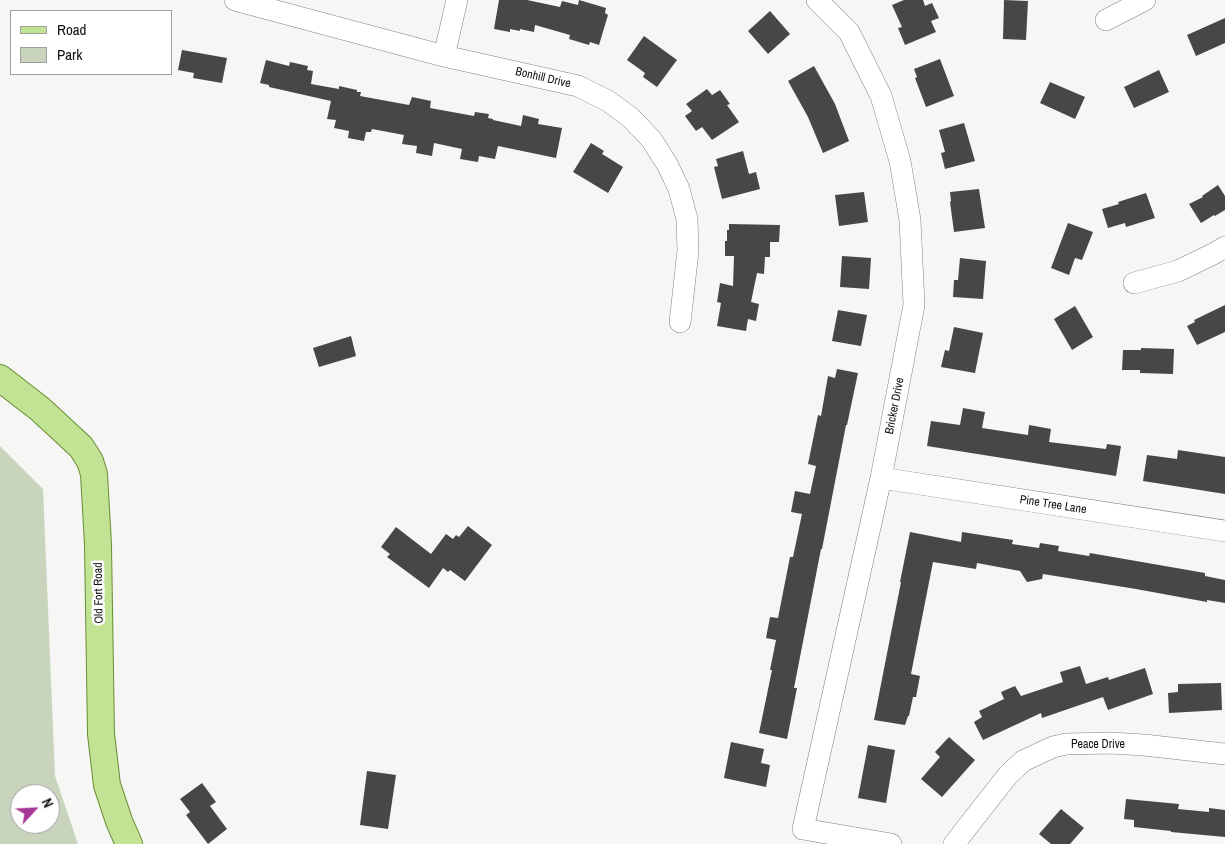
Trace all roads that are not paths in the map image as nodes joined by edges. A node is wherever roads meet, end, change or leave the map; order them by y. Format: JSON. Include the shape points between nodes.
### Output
{"nodes":[{"id":1,"x":234,"y":0,"type":"edge"},
{"id":2,"x":457,"y":0,"type":"edge"},
{"id":3,"x":817,"y":0,"type":"edge"},
{"id":4,"x":1145,"y":0,"type":"edge"},
{"id":5,"x":1106,"y":20,"type":"dead end"},
{"id":6,"x":444,"y":56,"type":"junction"},
{"id":7,"x":1225,"y":247,"type":"edge"},
{"id":8,"x":1134,"y":283,"type":"dead end"},
{"id":9,"x":680,"y":322,"type":"dead end"},
{"id":10,"x":0,"y":378,"type":"edge"},
{"id":11,"x":881,"y":478,"type":"junction"},
{"id":12,"x":1225,"y":532,"type":"edge"},
{"id":13,"x":1225,"y":754,"type":"edge"},
{"id":14,"x":129,"y":844,"type":"edge"},
{"id":15,"x":891,"y":844,"type":"edge"},
{"id":16,"x":954,"y":844,"type":"edge"}],
"edges":[{"from":1,"to":6,"type":"street","name":"Bonhill Drive"},
{"from":2,"to":6,"type":"street"},
{"from":3,"to":11,"type":"street","name":"Bricker Drive","via":[[849,32],[881,96],[900,161],[910,220],[914,305]]},
{"from":4,"to":5,"type":"street"},
{"from":6,"to":9,"type":"street","name":"Bonhill Drive","via":[[578,86],[608,101],[652,139],[679,189],[687,218],[688,251]]},
{"from":7,"to":8,"type":"street","via":[[1178,270]]},
{"from":10,"to":14,"type":"main road","name":"Old Fort Road","via":[[81,447],[94,474],[101,734],[107,785]]},
{"from":11,"to":12,"type":"street","name":"Pine Tree Lane"},
{"from":11,"to":15,"type":"street","name":"Bricker Drive","via":[[802,829]]},
{"from":13,"to":16,"type":"street","name":"Peace Drive","via":[[1111,743],[1053,747],[1023,761],[1008,775]]}]}
